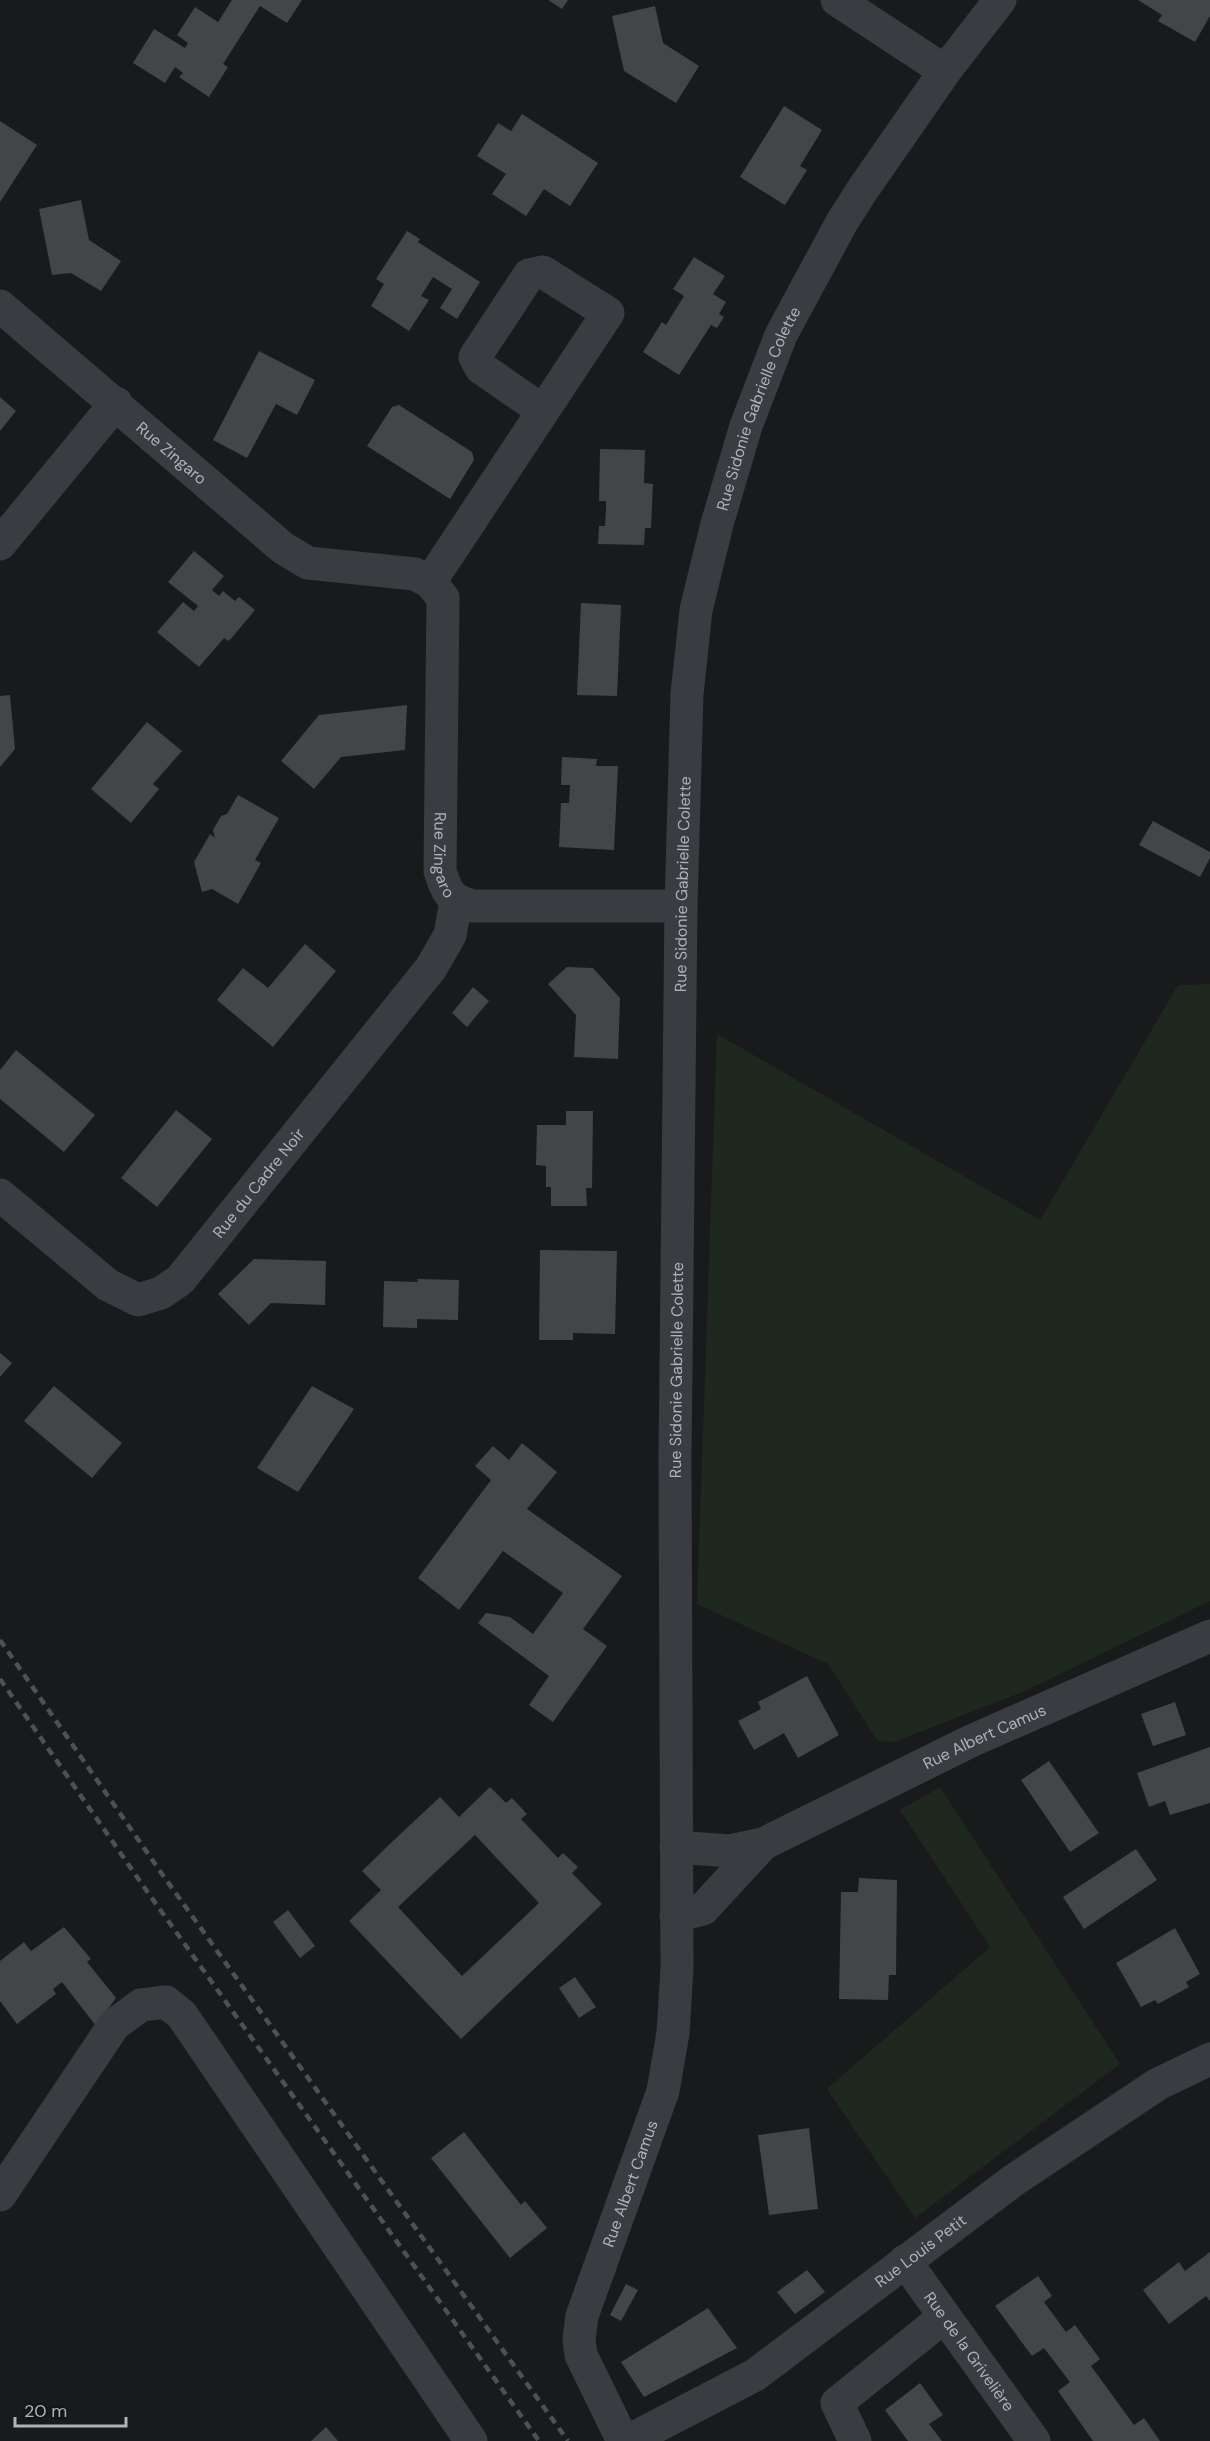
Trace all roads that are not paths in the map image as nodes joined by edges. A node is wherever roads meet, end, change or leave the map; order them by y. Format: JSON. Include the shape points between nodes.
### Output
{"nodes":[{"id":1,"x":837,"y":0,"type":"edge"},
{"id":2,"x":1000,"y":0,"type":"edge"},
{"id":3,"x":945,"y":71,"type":"junction"},
{"id":4,"x":0,"y":306,"type":"edge"},
{"id":5,"x":116,"y":403,"type":"junction"},
{"id":6,"x":543,"y":411,"type":"dead end"},
{"id":7,"x":0,"y":544,"type":"edge"},
{"id":8,"x":430,"y":582,"type":"junction"},
{"id":9,"x":456,"y":901,"type":"junction"},
{"id":10,"x":681,"y":906,"type":"junction"},
{"id":11,"x":0,"y":1195,"type":"edge"},
{"id":12,"x":1210,"y":1636,"type":"edge"},
{"id":13,"x":763,"y":1844,"type":"junction"},
{"id":14,"x":676,"y":1847,"type":"junction"},
{"id":15,"x":676,"y":1916,"type":"junction"},
{"id":16,"x":1210,"y":2059,"type":"edge"},
{"id":17,"x":0,"y":2195,"type":"edge"},
{"id":18,"x":905,"y":2261,"type":"junction"},
{"id":19,"x":944,"y":2317,"type":"junction"},
{"id":20,"x":471,"y":2441,"type":"edge"},
{"id":21,"x":623,"y":2441,"type":"edge"},
{"id":22,"x":628,"y":2441,"type":"edge"},
{"id":23,"x":855,"y":2441,"type":"edge"},
{"id":24,"x":1034,"y":2441,"type":"edge"}],
"edges":[{"from":1,"to":3,"type":"street"},
{"from":2,"to":3,"type":"street","name":"Rue Sidonie Gabrielle Colette"},
{"from":3,"to":10,"type":"street","name":"Rue Sidonie Gabrielle Colette","via":[[842,222],[781,335],[746,426],[696,610],[687,694]]},
{"from":4,"to":5,"type":"street","name":"Rue Zingaro"},
{"from":5,"to":7,"type":"street"},
{"from":5,"to":8,"type":"street","name":"Rue Zingaro","via":[[283,548],[308,563],[415,574]]},
{"from":6,"to":8,"type":"street"},
{"from":8,"to":9,"type":"street","name":"Rue Zingaro","via":[[443,598],[440,871],[445,888]]},
{"from":9,"to":10,"type":"street","name":"Rue Zingaro","via":[[473,906]]},
{"from":9,"to":11,"type":"street","name":"Rue du Cadre Noir","via":[[450,935],[431,968],[180,1280],[161,1293],[138,1300],[108,1285]]},
{"from":10,"to":14,"type":"street","name":"Rue Sidonie Gabrielle Colette","via":[[675,1458]]},
{"from":12,"to":13,"type":"street","name":"Rue Albert Camus","via":[[971,1741]]},
{"from":13,"to":14,"type":"street","name":"Rue Albert Camus","via":[[730,1851]]},
{"from":13,"to":15,"type":"street","name":"Rue Albert Camus","via":[[703,1909]]},
{"from":14,"to":15,"type":"street","name":"Rue Albert Camus"},
{"from":15,"to":21,"type":"street","name":"Rue Albert Camus","via":[[673,2032],[663,2091],[582,2316],[579,2339],[581,2355]]},
{"from":16,"to":18,"type":"street","name":"Rue Louis Petit","via":[[1149,2091],[1014,2180]]},
{"from":17,"to":20,"type":"street","via":[[114,2025],[141,2005],[166,2002],[182,2015]]},
{"from":18,"to":19,"type":"street","name":"Rue de la Grivelière"},
{"from":18,"to":22,"type":"street","name":"Rue Louis Petit","via":[[755,2375]]},
{"from":19,"to":23,"type":"street","via":[[837,2403]]},
{"from":19,"to":24,"type":"street","name":"Rue de la Grivelière"}]}
